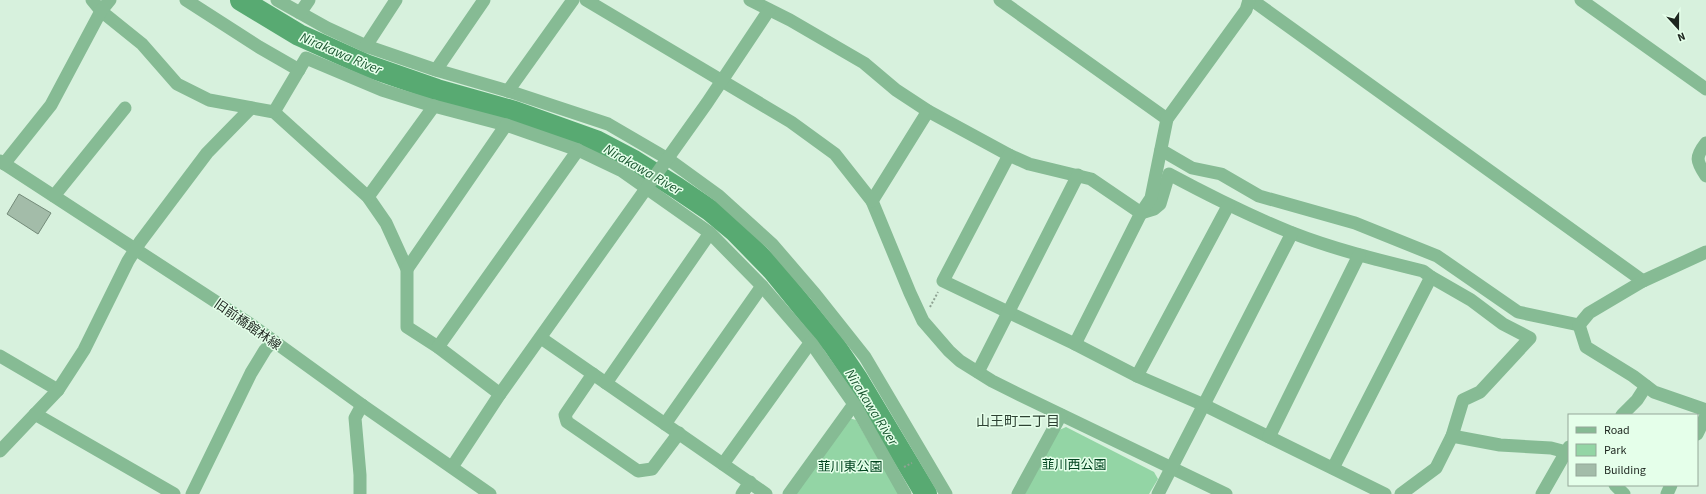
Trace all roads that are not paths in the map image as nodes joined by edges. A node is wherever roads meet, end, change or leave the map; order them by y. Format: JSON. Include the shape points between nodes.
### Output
{"nodes":[{"id":1,"x":92,"y":0,"type":"edge"},
{"id":2,"x":110,"y":0,"type":"edge"},
{"id":3,"x":186,"y":0,"type":"edge"},
{"id":4,"x":277,"y":0,"type":"edge"},
{"id":5,"x":309,"y":0,"type":"edge"},
{"id":6,"x":396,"y":0,"type":"edge"},
{"id":7,"x":484,"y":0,"type":"edge"},
{"id":8,"x":573,"y":0,"type":"edge"},
{"id":9,"x":586,"y":0,"type":"edge"},
{"id":10,"x":750,"y":0,"type":"edge"},
{"id":11,"x":1000,"y":0,"type":"edge"},
{"id":12,"x":1250,"y":0,"type":"edge"},
{"id":13,"x":1581,"y":0,"type":"edge"},
{"id":14,"x":769,"y":10,"type":"junction"},
{"id":15,"x":101,"y":11,"type":"junction"},
{"id":16,"x":300,"y":13,"type":"junction"},
{"id":17,"x":366,"y":46,"type":"junction"},
{"id":18,"x":299,"y":70,"type":"junction"},
{"id":19,"x":436,"y":70,"type":"junction"},
{"id":20,"x":722,"y":80,"type":"junction"},
{"id":21,"x":1706,"y":89,"type":"edge"},
{"id":22,"x":508,"y":91,"type":"junction"},
{"id":23,"x":434,"y":106,"type":"junction"},
{"id":24,"x":125,"y":108,"type":"dead end"},
{"id":25,"x":250,"y":108,"type":"junction"},
{"id":26,"x":928,"y":111,"type":"junction"},
{"id":27,"x":274,"y":112,"type":"junction"},
{"id":28,"x":1167,"y":119,"type":"junction"},
{"id":29,"x":506,"y":125,"type":"junction"},
{"id":30,"x":1706,"y":143,"type":"edge"},
{"id":31,"x":578,"y":150,"type":"junction"},
{"id":32,"x":1161,"y":150,"type":"junction"},
{"id":33,"x":1010,"y":156,"type":"junction"},
{"id":34,"x":2,"y":162,"type":"edge"},
{"id":35,"x":666,"y":162,"type":"junction"},
{"id":36,"x":1078,"y":175,"type":"junction"},
{"id":37,"x":1706,"y":176,"type":"edge"},
{"id":38,"x":648,"y":188,"type":"junction"},
{"id":39,"x":54,"y":196,"type":"junction"},
{"id":40,"x":368,"y":197,"type":"junction"},
{"id":41,"x":872,"y":201,"type":"junction"},
{"id":42,"x":1228,"y":206,"type":"junction"},
{"id":43,"x":1141,"y":212,"type":"junction"},
{"id":44,"x":1292,"y":233,"type":"junction"},
{"id":45,"x":710,"y":234,"type":"junction"},
{"id":46,"x":136,"y":250,"type":"junction"},
{"id":47,"x":1706,"y":252,"type":"edge"},
{"id":48,"x":1358,"y":255,"type":"junction"},
{"id":49,"x":406,"y":269,"type":"junction"},
{"id":50,"x":1431,"y":278,"type":"junction"},
{"id":51,"x":1643,"y":281,"type":"junction"},
{"id":52,"x":762,"y":286,"type":"junction"},
{"id":53,"x":1009,"y":313,"type":"junction"},
{"id":54,"x":1579,"y":325,"type":"junction"},
{"id":55,"x":541,"y":338,"type":"junction"},
{"id":56,"x":273,"y":341,"type":"junction"},
{"id":57,"x":810,"y":342,"type":"junction"},
{"id":58,"x":1075,"y":344,"type":"junction"},
{"id":59,"x":438,"y":347,"type":"junction"},
{"id":60,"x":0,"y":356,"type":"edge"},
{"id":61,"x":978,"y":372,"type":"junction"},
{"id":62,"x":593,"y":374,"type":"junction"},
{"id":63,"x":1137,"y":376,"type":"junction"},
{"id":64,"x":606,"y":383,"type":"junction"},
{"id":65,"x":1646,"y":386,"type":"junction"},
{"id":66,"x":58,"y":390,"type":"junction"},
{"id":67,"x":500,"y":394,"type":"junction"},
{"id":68,"x":854,"y":404,"type":"junction"},
{"id":69,"x":1204,"y":405,"type":"junction"},
{"id":70,"x":362,"y":406,"type":"junction"},
{"id":71,"x":1706,"y":410,"type":"edge"},
{"id":72,"x":35,"y":414,"type":"junction"},
{"id":73,"x":1623,"y":414,"type":"edge"},
{"id":74,"x":1061,"y":415,"type":"junction"},
{"id":75,"x":1706,"y":416,"type":"edge"},
{"id":76,"x":665,"y":424,"type":"junction"},
{"id":77,"x":1698,"y":432,"type":"edge"},
{"id":78,"x":679,"y":433,"type":"junction"},
{"id":79,"x":1452,"y":436,"type":"junction"},
{"id":80,"x":1269,"y":437,"type":"junction"},
{"id":81,"x":0,"y":451,"type":"edge"},
{"id":82,"x":1568,"y":451,"type":"edge"},
{"id":83,"x":724,"y":464,"type":"junction"},
{"id":84,"x":452,"y":467,"type":"junction"},
{"id":85,"x":1171,"y":468,"type":"junction"},
{"id":86,"x":1333,"y":468,"type":"junction"},
{"id":87,"x":750,"y":482,"type":"junction"},
{"id":88,"x":1616,"y":486,"type":"edge"},
{"id":89,"x":174,"y":494,"type":"edge"},
{"id":90,"x":192,"y":494,"type":"edge"},
{"id":91,"x":360,"y":494,"type":"edge"},
{"id":92,"x":490,"y":494,"type":"edge"},
{"id":93,"x":742,"y":494,"type":"edge"},
{"id":94,"x":766,"y":494,"type":"edge"},
{"id":95,"x":789,"y":494,"type":"edge"},
{"id":96,"x":905,"y":494,"type":"edge"},
{"id":97,"x":946,"y":494,"type":"edge"},
{"id":98,"x":1018,"y":494,"type":"edge"},
{"id":99,"x":1158,"y":494,"type":"edge"},
{"id":100,"x":1226,"y":494,"type":"edge"},
{"id":101,"x":1385,"y":494,"type":"edge"},
{"id":102,"x":1401,"y":494,"type":"edge"},
{"id":103,"x":1542,"y":494,"type":"edge"},
{"id":104,"x":1624,"y":494,"type":"edge"}],
"edges":[{"from":1,"to":15,"type":"street"},
{"from":2,"to":15,"type":"street"},
{"from":3,"to":18,"type":"street"},
{"from":4,"to":16,"type":"street"},
{"from":5,"to":16,"type":"street"},
{"from":6,"to":17,"type":"street"},
{"from":7,"to":19,"type":"street"},
{"from":8,"to":22,"type":"street"},
{"from":9,"to":20,"type":"street"},
{"from":10,"to":14,"type":"street"},
{"from":11,"to":28,"type":"street"},
{"from":12,"to":28,"type":"street","via":[[1246,10]]},
{"from":12,"to":51,"type":"street"},
{"from":13,"to":21,"type":"street"},
{"from":14,"to":20,"type":"street"},
{"from":14,"to":26,"type":"street","via":[[864,63],[896,90]]},
{"from":15,"to":25,"type":"street","via":[[142,44],[177,84],[209,100]]},
{"from":15,"to":34,"type":"street","via":[[51,105]]},
{"from":16,"to":17,"type":"street"},
{"from":17,"to":19,"type":"street"},
{"from":18,"to":23,"type":"street","via":[[306,58],[382,90]]},
{"from":18,"to":27,"type":"street"},
{"from":19,"to":22,"type":"street"},
{"from":20,"to":35,"type":"street"},
{"from":20,"to":41,"type":"street","via":[[790,122],[835,154]]},
{"from":22,"to":35,"type":"street","via":[[608,124]]},
{"from":23,"to":29,"type":"street"},
{"from":23,"to":40,"type":"street"},
{"from":24,"to":39,"type":"street"},
{"from":25,"to":27,"type":"street"},
{"from":25,"to":46,"type":"street","via":[[207,153]]},
{"from":26,"to":33,"type":"street"},
{"from":26,"to":41,"type":"street"},
{"from":27,"to":40,"type":"street"},
{"from":28,"to":32,"type":"street"},
{"from":29,"to":31,"type":"street"},
{"from":29,"to":49,"type":"street"},
{"from":30,"to":37,"type":"street","via":[[1698,153],[1698,163]]},
{"from":31,"to":38,"type":"street","via":[[622,171]]},
{"from":31,"to":59,"type":"street"},
{"from":32,"to":43,"type":"street","via":[[1151,198]]},
{"from":32,"to":54,"type":"street","via":[[1192,168],[1221,174],[1259,196],[1355,223],[1437,256],[1518,312]]},
{"from":33,"to":36,"type":"street","via":[[1029,164]]},
{"from":33,"to":53,"type":"street","via":[[943,281]]},
{"from":34,"to":39,"type":"street","name":"旧前橋館林線"},
{"from":35,"to":38,"type":"street"},
{"from":35,"to":97,"type":"street","via":[[719,196],[772,244],[815,294],[865,357]]},
{"from":36,"to":43,"type":"street","via":[[1091,179]]},
{"from":36,"to":53,"type":"street"},
{"from":38,"to":45,"type":"street"},
{"from":38,"to":55,"type":"street"},
{"from":39,"to":46,"type":"street","name":"旧前橋館林線"},
{"from":40,"to":49,"type":"street","via":[[386,223]]},
{"from":41,"to":61,"type":"street","via":[[923,321],[949,351]]},
{"from":42,"to":43,"type":"street","via":[[1169,174],[1160,204],[1154,209]]},
{"from":42,"to":44,"type":"street"},
{"from":42,"to":63,"type":"street"},
{"from":43,"to":58,"type":"street"},
{"from":44,"to":48,"type":"street"},
{"from":44,"to":69,"type":"street"},
{"from":45,"to":52,"type":"street"},
{"from":45,"to":64,"type":"street"},
{"from":46,"to":56,"type":"street","name":"旧前橋館林線"},
{"from":46,"to":66,"type":"street","via":[[128,261],[84,350]]},
{"from":47,"to":51,"type":"street"},
{"from":48,"to":50,"type":"street","via":[[1423,271]]},
{"from":48,"to":80,"type":"street"},
{"from":49,"to":59,"type":"street","via":[[407,327]]},
{"from":50,"to":79,"type":"street","via":[[1471,300],[1503,324],[1530,338],[1480,392],[1463,400]]},
{"from":50,"to":86,"type":"street"},
{"from":51,"to":54,"type":"street","via":[[1589,313]]},
{"from":52,"to":57,"type":"street"},
{"from":52,"to":76,"type":"street"},
{"from":53,"to":58,"type":"street"},
{"from":53,"to":61,"type":"street"},
{"from":54,"to":65,"type":"street","via":[[1586,347]]},
{"from":55,"to":62,"type":"street"},
{"from":55,"to":67,"type":"street"},
{"from":56,"to":70,"type":"street","name":"旧前橋館林線"},
{"from":56,"to":90,"type":"street","via":[[251,373]]},
{"from":57,"to":68,"type":"street"},
{"from":57,"to":83,"type":"street"},
{"from":58,"to":63,"type":"street"},
{"from":59,"to":67,"type":"street"},
{"from":60,"to":66,"type":"street"},
{"from":61,"to":74,"type":"street"},
{"from":62,"to":64,"type":"street"},
{"from":62,"to":78,"type":"street","via":[[565,415],[567,422],[638,471],[652,469]]},
{"from":63,"to":69,"type":"street"},
{"from":64,"to":76,"type":"street"},
{"from":65,"to":71,"type":"street","via":[[1654,392]]},
{"from":65,"to":73,"type":"street"},
{"from":66,"to":72,"type":"street"},
{"from":67,"to":84,"type":"street"},
{"from":68,"to":95,"type":"street"},
{"from":68,"to":96,"type":"street"},
{"from":69,"to":80,"type":"street"},
{"from":69,"to":85,"type":"street"},
{"from":70,"to":84,"type":"street","name":"旧前橋館林線"},
{"from":70,"to":91,"type":"street","via":[[355,418]]},
{"from":72,"to":81,"type":"street"},
{"from":72,"to":89,"type":"street"},
{"from":74,"to":85,"type":"street"},
{"from":74,"to":98,"type":"street"},
{"from":75,"to":77,"type":"street"},
{"from":76,"to":78,"type":"street"},
{"from":78,"to":83,"type":"street"},
{"from":79,"to":82,"type":"street","via":[[1500,445]]},
{"from":79,"to":102,"type":"street","via":[[1436,468]]},
{"from":80,"to":86,"type":"street"},
{"from":82,"to":103,"type":"street"},
{"from":83,"to":87,"type":"street"},
{"from":84,"to":92,"type":"street","name":"旧前橋館林線"},
{"from":85,"to":99,"type":"street"},
{"from":85,"to":100,"type":"street"},
{"from":86,"to":101,"type":"street"},
{"from":87,"to":93,"type":"street"},
{"from":87,"to":94,"type":"street"},
{"from":88,"to":104,"type":"street"}]}
